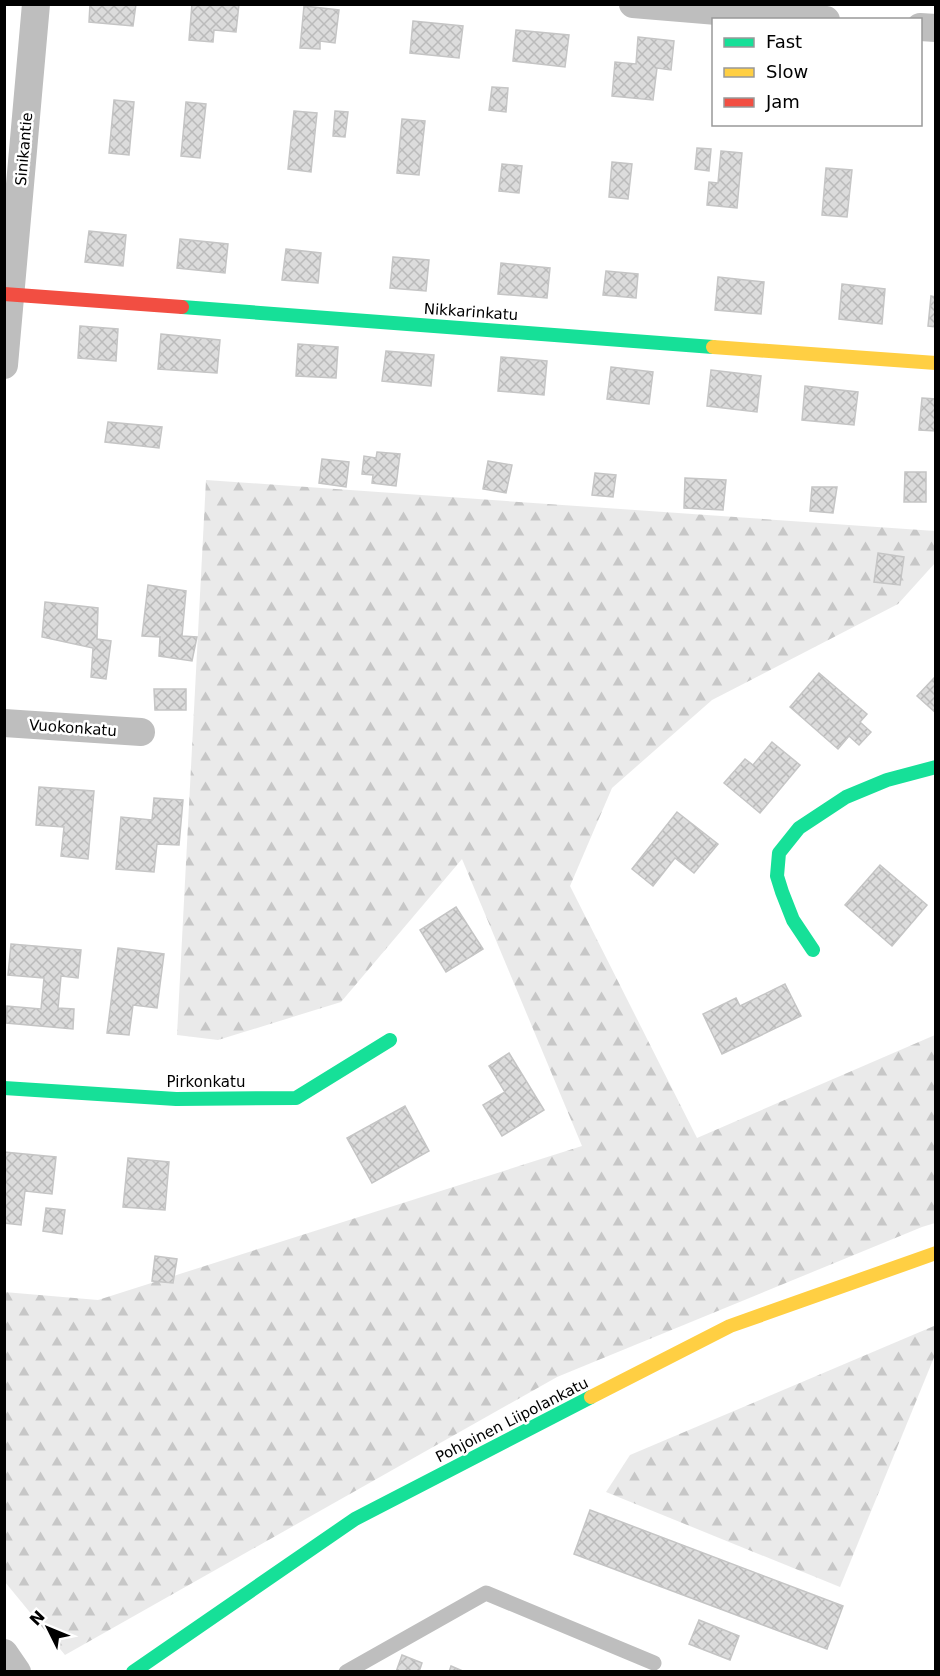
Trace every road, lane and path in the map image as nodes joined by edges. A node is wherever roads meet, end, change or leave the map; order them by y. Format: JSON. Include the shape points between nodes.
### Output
{"nodes":[{"id":1,"x":36,"y":4,"type":"edge"},
{"id":2,"x":633,"y":4,"type":"edge"},
{"id":3,"x":802,"y":18,"type":"edge"},
{"id":4,"x":8,"y":294,"type":"edge"},
{"id":5,"x":936,"y":363,"type":"edge"},
{"id":6,"x":4,"y":365,"type":"edge"},
{"id":7,"x":4,"y":723,"type":"edge"},
{"id":8,"x":141,"y":732,"type":"dead end"},
{"id":9,"x":936,"y":767,"type":"edge"},
{"id":10,"x":813,"y":950,"type":"dead end"},
{"id":11,"x":390,"y":1040,"type":"dead end"},
{"id":12,"x":4,"y":1088,"type":"edge"},
{"id":13,"x":936,"y":1253,"type":"edge"},
{"id":14,"x":4,"y":1653,"type":"edge"},
{"id":15,"x":654,"y":1663,"type":"dead end"},
{"id":16,"x":17,"y":1671,"type":"edge"},
{"id":17,"x":134,"y":1671,"type":"edge"},
{"id":18,"x":346,"y":1671,"type":"edge"}],
"edges":[{"from":1,"to":4,"type":"street","name":"Sinikantie"},
{"from":2,"to":3,"type":"street"},
{"from":4,"to":5,"type":"street","name":"Nikkarinkatu"},
{"from":4,"to":6,"type":"street","name":"Sinikantie"},
{"from":7,"to":8,"type":"street","name":"Vuokonkatu"},
{"from":9,"to":10,"type":"street","via":[[887,780],[846,797],[799,828],[779,853],[777,876],[782,892],[793,920]]},
{"from":11,"to":12,"type":"street","name":"Pirkonkatu","via":[[296,1098],[176,1099]]},
{"from":13,"to":17,"type":"street","name":"Pohjoinen Liipolankatu","via":[[730,1326],[355,1519]]},
{"from":14,"to":16,"type":"street"},
{"from":15,"to":18,"type":"lane","via":[[486,1593]]}]}
